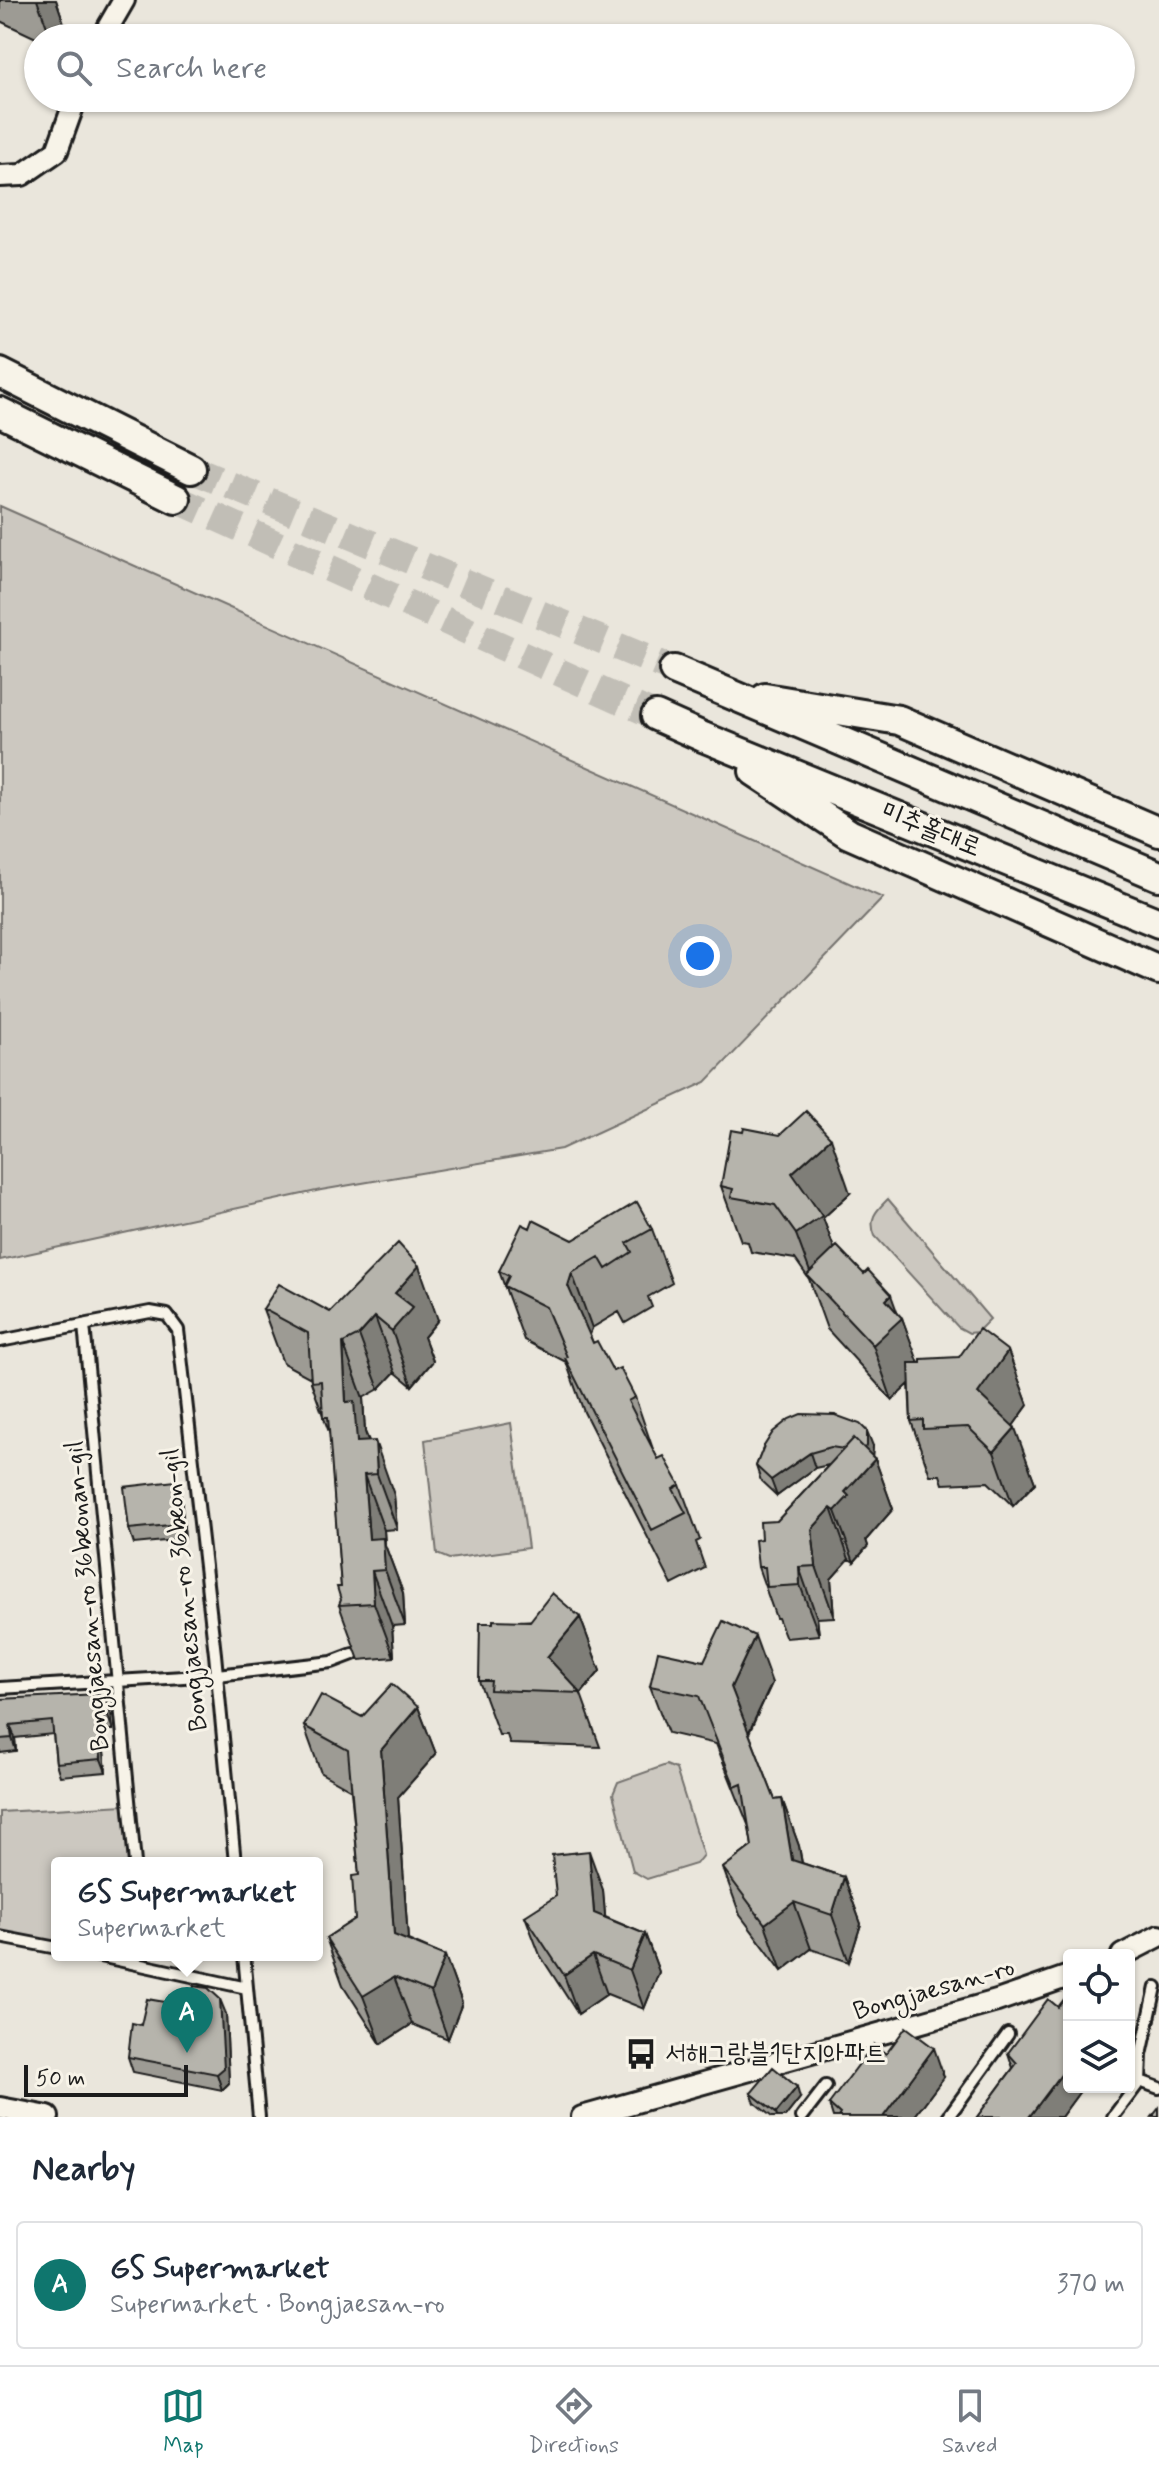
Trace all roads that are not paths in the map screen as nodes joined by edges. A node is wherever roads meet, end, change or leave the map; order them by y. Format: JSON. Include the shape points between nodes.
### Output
{"nodes":[{"id":1,"x":124,"y":0,"type":"edge"},
{"id":2,"x":110,"y":24,"type":"edge"},
{"id":3,"x":71,"y":112,"type":"edge"},
{"id":4,"x":0,"y":176,"type":"edge"},
{"id":5,"x":0,"y":373,"type":"edge"},
{"id":6,"x":0,"y":412,"type":"edge"},
{"id":7,"x":191,"y":469,"type":"tunnel mouth"},
{"id":8,"x":176,"y":499,"type":"tunnel mouth"},
{"id":9,"x":674,"y":670,"type":"tunnel mouth"},
{"id":10,"x":717,"y":690,"type":"junction"},
{"id":11,"x":656,"y":716,"type":"tunnel mouth"},
{"id":12,"x":703,"y":737,"type":"junction"},
{"id":13,"x":1159,"y":832,"type":"edge"},
{"id":14,"x":1159,"y":876,"type":"edge"},
{"id":15,"x":1159,"y":923,"type":"edge"},
{"id":16,"x":1159,"y":970,"type":"edge"},
{"id":17,"x":84,"y":1325,"type":"junction"},
{"id":18,"x":0,"y":1341,"type":"edge"},
{"id":19,"x":353,"y":1654,"type":"edge"},
{"id":20,"x":217,"y":1675,"type":"junction"},
{"id":21,"x":118,"y":1681,"type":"junction"},
{"id":22,"x":0,"y":1688,"type":"edge"},
{"id":23,"x":134,"y":1857,"type":"edge"},
{"id":24,"x":234,"y":1857,"type":"edge"},
{"id":25,"x":1159,"y":1936,"type":"edge"},
{"id":26,"x":0,"y":1937,"type":"edge"},
{"id":27,"x":51,"y":1947,"type":"edge"},
{"id":28,"x":1134,"y":1949,"type":"edge"},
{"id":29,"x":148,"y":1961,"type":"edge"},
{"id":30,"x":245,"y":1961,"type":"edge"},
{"id":31,"x":1063,"y":1978,"type":"edge"},
{"id":32,"x":1156,"y":1987,"type":"dead end"},
{"id":33,"x":247,"y":1988,"type":"junction"},
{"id":34,"x":1008,"y":2034,"type":"dead end"},
{"id":35,"x":1140,"y":2081,"type":"junction"},
{"id":36,"x":826,"y":2086,"type":"dead end"},
{"id":37,"x":1159,"y":2088,"type":"edge"},
{"id":38,"x":0,"y":2108,"type":"edge"},
{"id":39,"x":48,"y":2117,"type":"edge"},
{"id":40,"x":259,"y":2117,"type":"edge"},
{"id":41,"x":582,"y":2117,"type":"edge"},
{"id":42,"x":802,"y":2117,"type":"edge"},
{"id":43,"x":948,"y":2117,"type":"edge"},
{"id":44,"x":1113,"y":2117,"type":"edge"}],
"edges":[{"from":1,"to":2,"type":"street"},
{"from":3,"to":4,"type":"street","via":[[57,151],[22,175]]},
{"from":5,"to":7,"type":"main road"},
{"from":6,"to":8,"type":"main road"},
{"from":9,"to":10,"type":"main road"},
{"from":10,"to":13,"type":"main road","via":[[899,720]]},
{"from":10,"to":14,"type":"main road","name":"미추홀대로"},
{"from":11,"to":12,"type":"main road"},
{"from":12,"to":15,"type":"main road","name":"미추홀대로"},
{"from":12,"to":16,"type":"main road","via":[[849,834]]},
{"from":17,"to":18,"type":"lane"},
{"from":17,"to":20,"type":"lane","name":"Bongjaesan-ro 36beon-gil","via":[[150,1312],[167,1315],[178,1330]]},
{"from":17,"to":21,"type":"lane","name":"Bongjaesan-ro 36beonan-gil"},
{"from":19,"to":20,"type":"lane","via":[[332,1662]]},
{"from":20,"to":21,"type":"lane"},
{"from":20,"to":24,"type":"lane","name":"Bongjaesan-ro 36beon-gil"},
{"from":21,"to":22,"type":"lane"},
{"from":21,"to":23,"type":"lane","name":"Bongjaesan-ro 36beonan-gil"},
{"from":25,"to":28,"type":"street"},
{"from":26,"to":27,"type":"lane"},
{"from":29,"to":33,"type":"lane"},
{"from":30,"to":33,"type":"lane"},
{"from":31,"to":41,"type":"street","name":"Bongjaesan-ro"},
{"from":32,"to":35,"type":"lane"},
{"from":33,"to":40,"type":"lane"},
{"from":34,"to":43,"type":"lane"},
{"from":35,"to":37,"type":"lane"},
{"from":35,"to":44,"type":"lane"},
{"from":36,"to":42,"type":"lane"},
{"from":38,"to":39,"type":"street"}]}
